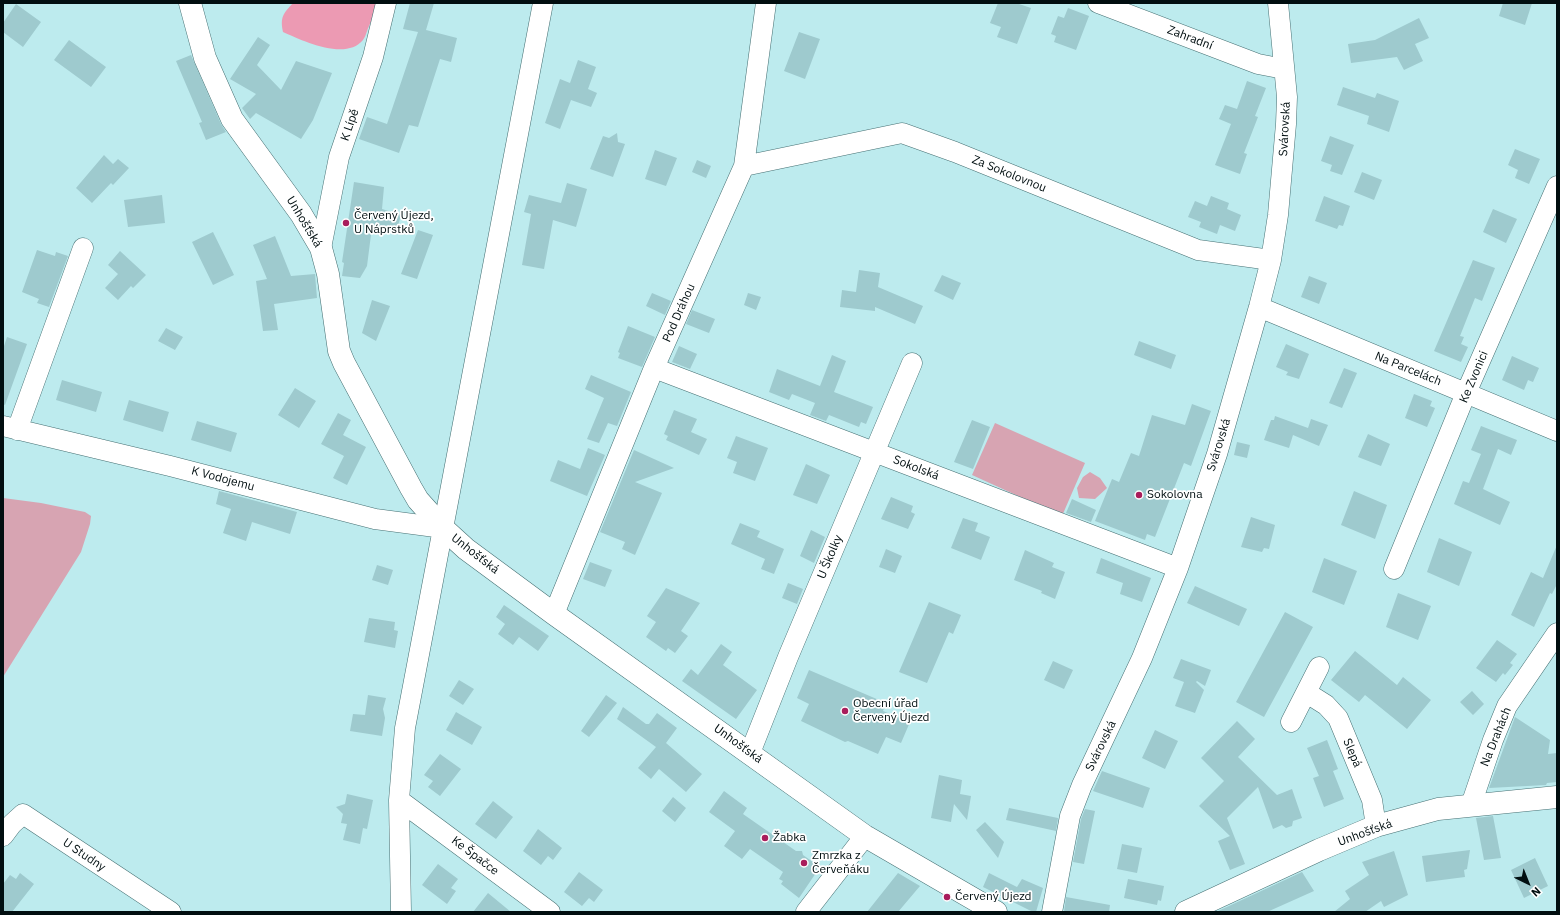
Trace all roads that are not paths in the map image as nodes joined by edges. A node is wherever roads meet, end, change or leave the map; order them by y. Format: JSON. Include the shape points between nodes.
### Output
{"nodes":[{"id":1,"x":190,"y":3,"type":"edge"},
{"id":2,"x":386,"y":3,"type":"edge"},
{"id":3,"x":543,"y":3,"type":"edge"},
{"id":4,"x":766,"y":3,"type":"edge"},
{"id":5,"x":1098,"y":3,"type":"edge"},
{"id":6,"x":1278,"y":3,"type":"edge"},
{"id":7,"x":1284,"y":69,"type":"junction"},
{"id":8,"x":744,"y":166,"type":"junction"},
{"id":9,"x":1557,"y":186,"type":"edge"},
{"id":10,"x":83,"y":248,"type":"dead end"},
{"id":11,"x":321,"y":248,"type":"junction"},
{"id":12,"x":1270,"y":260,"type":"junction"},
{"id":13,"x":1260,"y":308,"type":"junction"},
{"id":14,"x":912,"y":363,"type":"dead end"},
{"id":15,"x":654,"y":368,"type":"junction"},
{"id":16,"x":1466,"y":393,"type":"junction"},
{"id":17,"x":10,"y":428,"type":"edge"},
{"id":18,"x":1557,"y":431,"type":"edge"},
{"id":19,"x":875,"y":452,"type":"junction"},
{"id":20,"x":443,"y":528,"type":"junction"},
{"id":21,"x":1178,"y":568,"type":"junction"},
{"id":22,"x":1394,"y":569,"type":"dead end"},
{"id":23,"x":554,"y":614,"type":"junction"},
{"id":24,"x":1557,"y":633,"type":"edge"},
{"id":25,"x":1319,"y":667,"type":"dead end"},
{"id":26,"x":1307,"y":694,"type":"junction"},
{"id":27,"x":1291,"y":722,"type":"dead end"},
{"id":28,"x":750,"y":753,"type":"junction"},
{"id":29,"x":1557,"y":797,"type":"edge"},
{"id":30,"x":400,"y":800,"type":"junction"},
{"id":31,"x":1471,"y":805,"type":"junction"},
{"id":32,"x":1376,"y":826,"type":"junction"},
{"id":33,"x":3,"y":836,"type":"edge"},
{"id":34,"x":865,"y":836,"type":"junction"},
{"id":35,"x":171,"y":912,"type":"edge"},
{"id":36,"x":401,"y":912,"type":"edge"},
{"id":37,"x":550,"y":912,"type":"edge"},
{"id":38,"x":806,"y":912,"type":"edge"},
{"id":39,"x":996,"y":912,"type":"edge"},
{"id":40,"x":1052,"y":912,"type":"edge"},
{"id":41,"x":1186,"y":912,"type":"edge"}],
"edges":[{"from":1,"to":11,"type":"main road","name":"Unhošťská","via":[[205,58],[232,118],[301,214]]},
{"from":2,"to":11,"type":"street","name":"K Lípě","via":[[373,56],[339,158]]},
{"from":3,"to":20,"type":"street"},
{"from":4,"to":8,"type":"street","name":"Pod Dráhou"},
{"from":5,"to":7,"type":"street","name":"Zahradní","via":[[1258,64]]},
{"from":6,"to":7,"type":"street","name":"Svárovská"},
{"from":7,"to":12,"type":"street","name":"Svárovská","via":[[1286,124],[1278,214]]},
{"from":8,"to":12,"type":"street","name":"Za Sokolovnou","via":[[902,133],[1198,250]]},
{"from":8,"to":15,"type":"street","name":"Pod Dráhou"},
{"from":9,"to":16,"type":"street","name":"Ke Zvonici"},
{"from":10,"to":17,"type":"street"},
{"from":11,"to":20,"type":"main road","name":"Unhošťská","via":[[328,274],[339,351],[344,364],[418,500]]},
{"from":12,"to":13,"type":"street","name":"Svárovská"},
{"from":13,"to":16,"type":"street","name":"Na Parcelách"},
{"from":13,"to":21,"type":"street","name":"Svárovská","via":[[1217,454]]},
{"from":14,"to":19,"type":"street","name":"U Školky"},
{"from":15,"to":19,"type":"street","name":"Sokolská"},
{"from":15,"to":23,"type":"street","name":"Pod Dráhou"},
{"from":16,"to":18,"type":"street","name":"Na Parcelách"},
{"from":16,"to":22,"type":"street","name":"Ke Zvonici"},
{"from":17,"to":20,"type":"street","name":"K Vodojemu","via":[[375,519]]},
{"from":19,"to":21,"type":"street","name":"Sokolská"},
{"from":19,"to":28,"type":"street","name":"U Školky"},
{"from":20,"to":23,"type":"main road","name":"Unhošťská","via":[[466,549]]},
{"from":20,"to":30,"type":"street","via":[[404,728]]},
{"from":21,"to":40,"type":"street","name":"Svárovská","via":[[1142,658],[1076,801],[1066,833]]},
{"from":23,"to":28,"type":"main road","name":"Unhošťská"},
{"from":24,"to":31,"type":"street","name":"Na Drahách","via":[[1507,706]]},
{"from":25,"to":26,"type":"street"},
{"from":26,"to":27,"type":"street"},
{"from":26,"to":32,"type":"street","name":"Slepá","via":[[1326,705],[1338,718],[1372,800]]},
{"from":28,"to":34,"type":"main road","name":"Unhošťská"},
{"from":29,"to":31,"type":"main road","name":"Unhošťská"},
{"from":30,"to":36,"type":"street"},
{"from":30,"to":37,"type":"street","name":"Ke Špačce"},
{"from":31,"to":32,"type":"main road","name":"Unhošťská","via":[[1438,810]]},
{"from":32,"to":41,"type":"main road","name":"Unhošťská"},
{"from":33,"to":35,"type":"street","name":"U Studny","via":[[23,814]]},
{"from":34,"to":38,"type":"street"},
{"from":34,"to":39,"type":"main road","name":"Unhošťská"}]}
